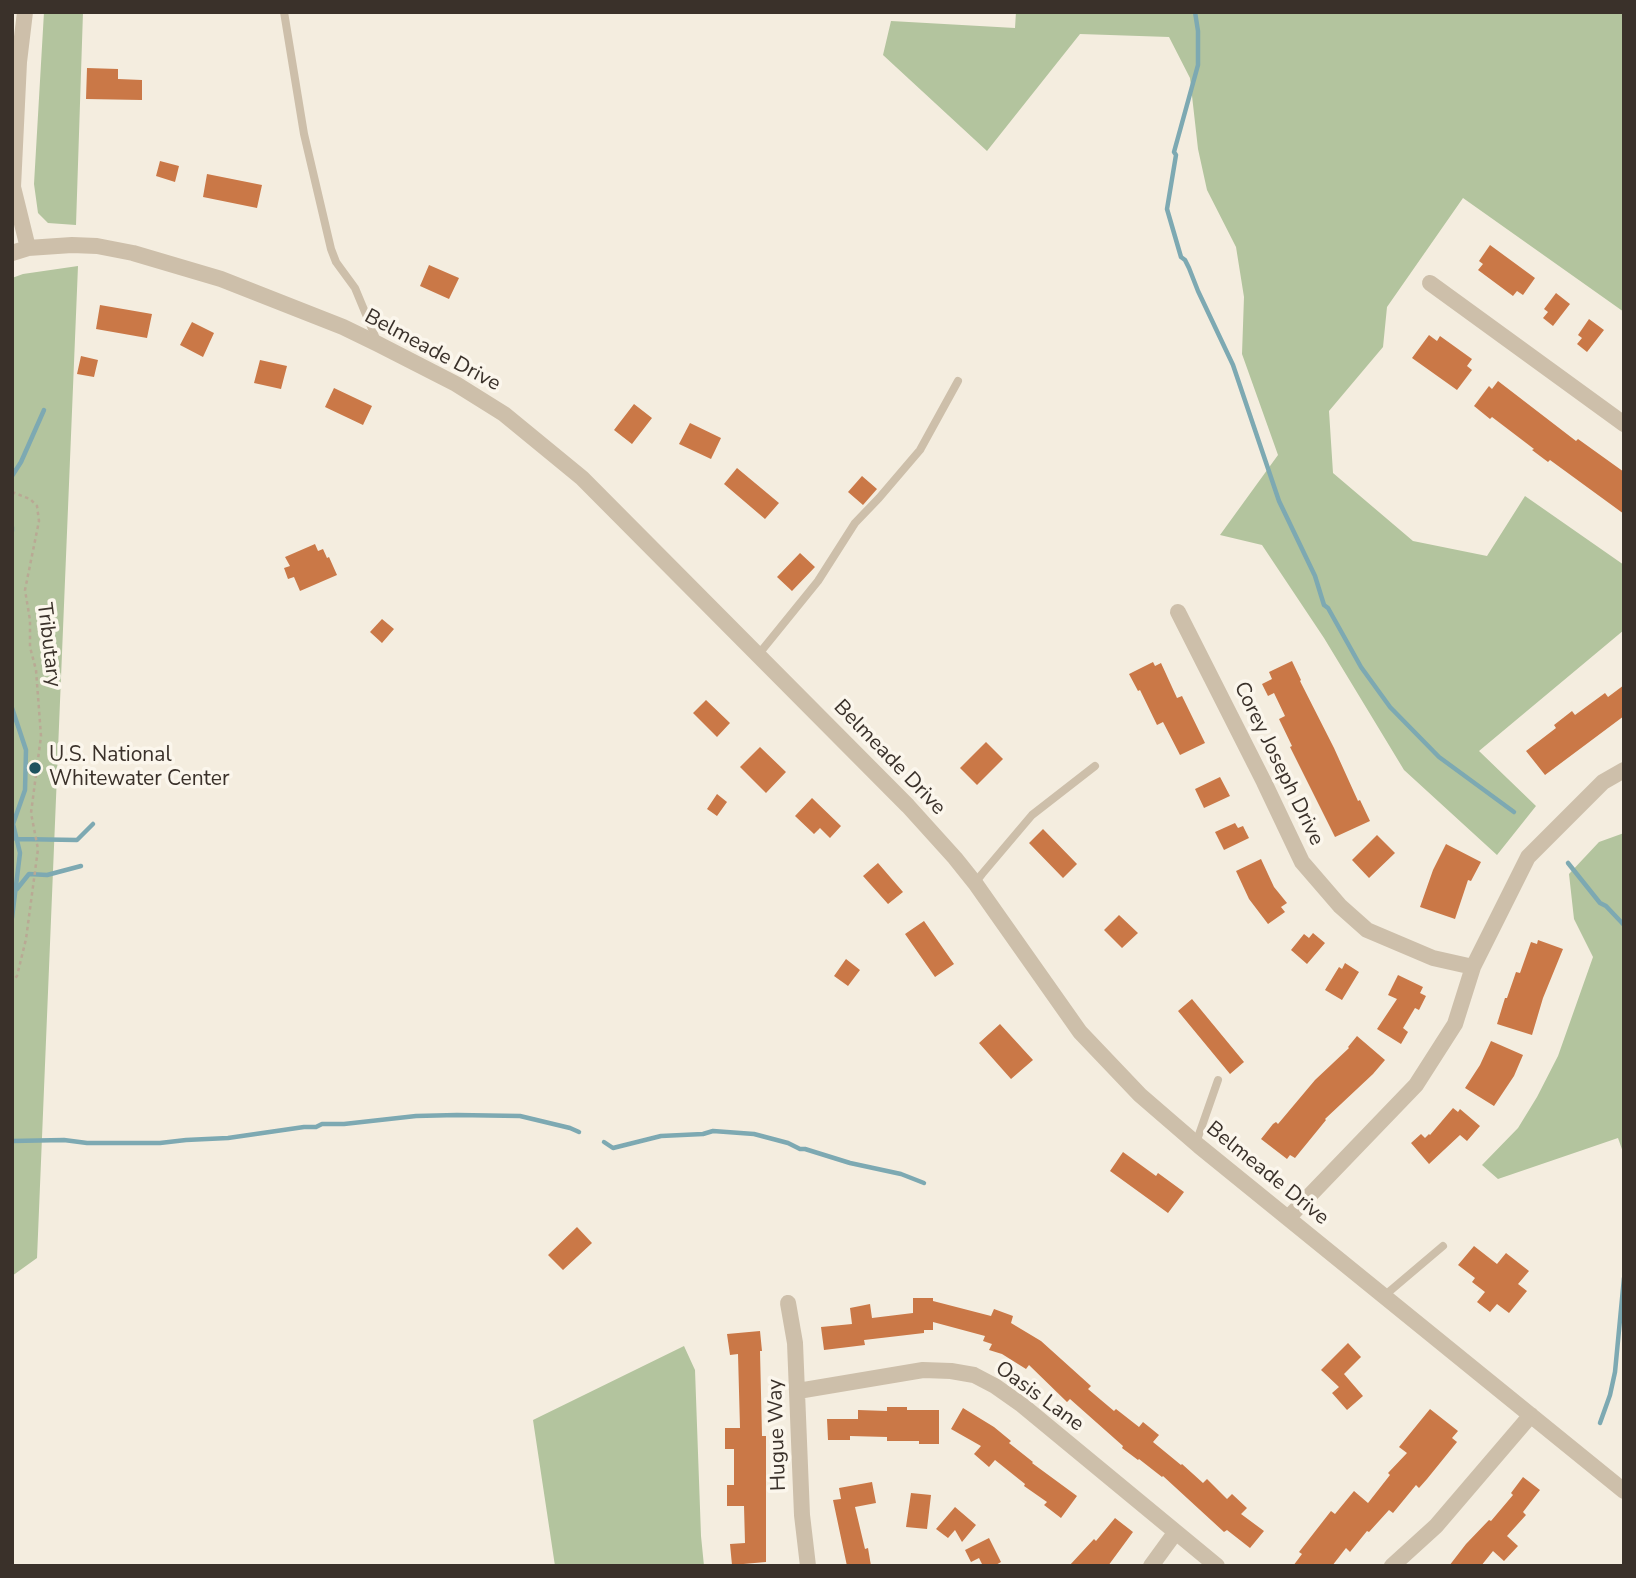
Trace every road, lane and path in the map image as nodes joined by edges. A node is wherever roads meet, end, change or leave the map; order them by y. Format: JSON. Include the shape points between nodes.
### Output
{"nodes":[{"id":1,"x":24,"y":12,"type":"edge"},
{"id":2,"x":284,"y":12,"type":"edge"},
{"id":3,"x":20,"y":251,"type":"edge"},
{"id":4,"x":1430,"y":283,"type":"dead end"},
{"id":5,"x":378,"y":344,"type":"junction"},
{"id":6,"x":958,"y":382,"type":"dead end"},
{"id":7,"x":1624,"y":424,"type":"edge"},
{"id":8,"x":12,"y":492,"type":"edge"},
{"id":9,"x":1178,"y":612,"type":"dead end"},
{"id":10,"x":758,"y":655,"type":"junction"},
{"id":11,"x":1095,"y":766,"type":"dead end"},
{"id":12,"x":1624,"y":771,"type":"edge"},
{"id":13,"x":975,"y":883,"type":"junction"},
{"id":14,"x":1474,"y":967,"type":"junction"},
{"id":15,"x":12,"y":981,"type":"edge"},
{"id":16,"x":1218,"y":1080,"type":"dead end"},
{"id":17,"x":1196,"y":1143,"type":"junction"},
{"id":18,"x":1288,"y":1218,"type":"junction"},
{"id":19,"x":1443,"y":1246,"type":"dead end"},
{"id":20,"x":1384,"y":1296,"type":"junction"},
{"id":21,"x":788,"y":1303,"type":"dead end"},
{"id":22,"x":798,"y":1391,"type":"junction"},
{"id":23,"x":1531,"y":1415,"type":"junction"},
{"id":24,"x":1624,"y":1491,"type":"edge"},
{"id":25,"x":1175,"y":1533,"type":"junction"},
{"id":26,"x":808,"y":1566,"type":"edge"},
{"id":27,"x":1151,"y":1566,"type":"edge"},
{"id":28,"x":1217,"y":1566,"type":"edge"},
{"id":29,"x":1392,"y":1566,"type":"edge"}],
"edges":[{"from":1,"to":3,"type":"street","via":[[13,187]]},
{"from":2,"to":5,"type":"lane","via":[[304,134],[331,249],[355,288]]},
{"from":3,"to":5,"type":"street","name":"Belmeade Drive","via":[[72,245],[133,253],[221,279]]},
{"from":4,"to":7,"type":"street"},
{"from":5,"to":10,"type":"street","name":"Belmeade Drive","via":[[504,414],[582,478]]},
{"from":6,"to":10,"type":"lane","via":[[920,450],[855,523],[818,581]]},
{"from":8,"to":15,"type":"path","name":"Tributary","via":[[37,506],[39,521],[25,590],[41,736],[31,813],[38,849],[26,939]]},
{"from":9,"to":14,"type":"street","name":"Corey Joseph Drive","via":[[1302,862],[1367,930],[1433,958]]},
{"from":10,"to":13,"type":"street","name":"Belmeade Drive","via":[[908,806]]},
{"from":11,"to":13,"type":"lane","via":[[1032,815]]},
{"from":12,"to":14,"type":"street","via":[[1603,782],[1528,857]]},
{"from":13,"to":17,"type":"street","name":"Belmeade Drive","via":[[1080,1032],[1140,1095]]},
{"from":14,"to":18,"type":"street","via":[[1455,1024],[1416,1085]]},
{"from":16,"to":17,"type":"lane"},
{"from":17,"to":18,"type":"street","name":"Belmeade Drive"},
{"from":18,"to":20,"type":"street","name":"Belmeade Drive"},
{"from":19,"to":20,"type":"lane"},
{"from":20,"to":23,"type":"street","name":"Belmeade Drive"},
{"from":21,"to":22,"type":"street","name":"Hugue Way"},
{"from":22,"to":25,"type":"street","name":"Oasis Lane","via":[[923,1370],[974,1375],[1022,1405]]},
{"from":22,"to":26,"type":"street","name":"Hugue Way"},
{"from":23,"to":24,"type":"street","name":"Belmeade Drive"},
{"from":23,"to":29,"type":"street","via":[[1436,1526]]},
{"from":25,"to":27,"type":"street"},
{"from":25,"to":28,"type":"street","name":"Oasis Lane"}]}
